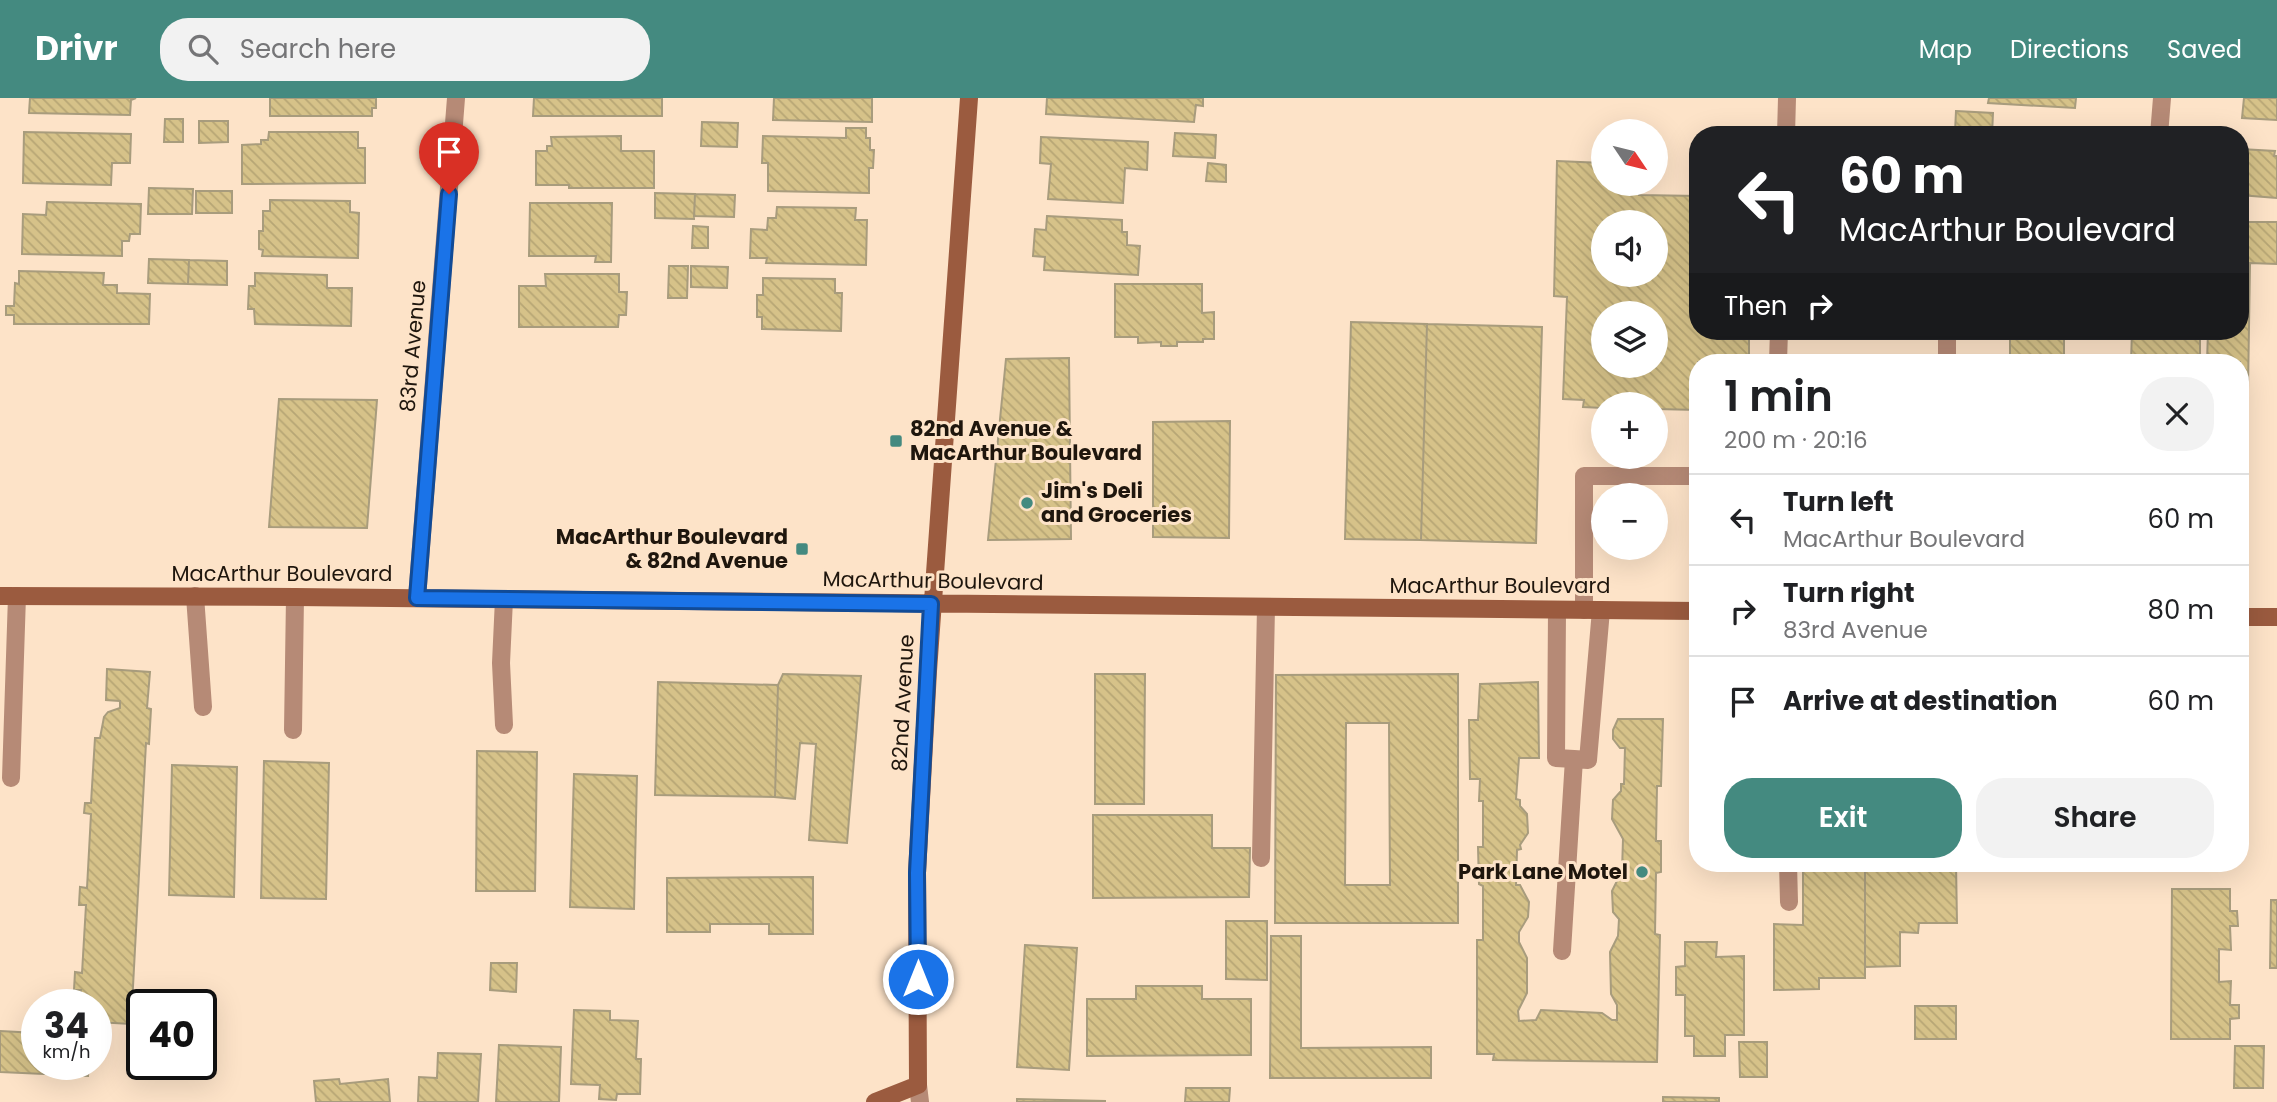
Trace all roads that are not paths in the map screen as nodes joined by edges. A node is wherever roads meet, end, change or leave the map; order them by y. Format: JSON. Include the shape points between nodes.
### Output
{"nodes":[{"id":1,"x":456,"y":98,"type":"edge"},
{"id":2,"x":969,"y":98,"type":"edge"},
{"id":3,"x":1787,"y":98,"type":"edge"},
{"id":4,"x":2162,"y":98,"type":"edge"},
{"id":5,"x":1786,"y":126,"type":"edge"},
{"id":6,"x":2160,"y":126,"type":"edge"},
{"id":7,"x":1689,"y":476,"type":"edge"},
{"id":8,"x":8,"y":596,"type":"edge"},
{"id":9,"x":195,"y":596,"type":"junction"},
{"id":10,"x":295,"y":597,"type":"junction"},
{"id":11,"x":417,"y":598,"type":"junction"},
{"id":12,"x":504,"y":599,"type":"junction"},
{"id":13,"x":931,"y":604,"type":"junction"},
{"id":14,"x":1266,"y":607,"type":"junction"},
{"id":15,"x":1558,"y":610,"type":"junction"},
{"id":16,"x":1593,"y":610,"type":"junction"},
{"id":17,"x":1689,"y":611,"type":"edge"},
{"id":18,"x":2249,"y":617,"type":"edge"},
{"id":19,"x":2277,"y":617,"type":"edge"},
{"id":20,"x":203,"y":707,"type":"dead end"},
{"id":21,"x":504,"y":725,"type":"dead end"},
{"id":22,"x":293,"y":730,"type":"dead end"},
{"id":23,"x":1565,"y":758,"type":"junction"},
{"id":24,"x":11,"y":778,"type":"dead end"},
{"id":25,"x":1261,"y":858,"type":"dead end"},
{"id":26,"x":1788,"y":872,"type":"edge"},
{"id":27,"x":1789,"y":902,"type":"dead end"},
{"id":28,"x":1562,"y":951,"type":"dead end"},
{"id":29,"x":919,"y":1093,"type":"edge"},
{"id":30,"x":875,"y":1102,"type":"edge"}],
"edges":[{"from":1,"to":11,"type":"street","name":"83rd Avenue"},
{"from":2,"to":13,"type":"main road","name":"82nd Avenue"},
{"from":3,"to":5,"type":"street"},
{"from":4,"to":6,"type":"street"},
{"from":7,"to":16,"type":"street","via":[[1584,476]]},
{"from":8,"to":9,"type":"main road","name":"MacArthur Boulevard"},
{"from":8,"to":24,"type":"street"},
{"from":9,"to":10,"type":"main road","name":"MacArthur Boulevard"},
{"from":9,"to":20,"type":"street"},
{"from":10,"to":11,"type":"main road","name":"MacArthur Boulevard"},
{"from":10,"to":22,"type":"street"},
{"from":11,"to":12,"type":"main road","name":"MacArthur Boulevard"},
{"from":12,"to":13,"type":"main road","name":"MacArthur Boulevard"},
{"from":12,"to":21,"type":"street"},
{"from":13,"to":14,"type":"main road","name":"MacArthur Boulevard"},
{"from":13,"to":29,"type":"main road","name":"82nd Avenue","via":[[917,873]]},
{"from":14,"to":15,"type":"main road","name":"MacArthur Boulevard"},
{"from":14,"to":25,"type":"street"},
{"from":15,"to":16,"type":"main road","name":"MacArthur Boulevard"},
{"from":15,"to":23,"type":"street"},
{"from":16,"to":17,"type":"main road","name":"MacArthur Boulevard"},
{"from":16,"to":23,"type":"street","via":[[1588,760]]},
{"from":18,"to":19,"type":"main road"},
{"from":23,"to":28,"type":"street"},
{"from":26,"to":27,"type":"street"},
{"from":29,"to":30,"type":"main road"}]}
